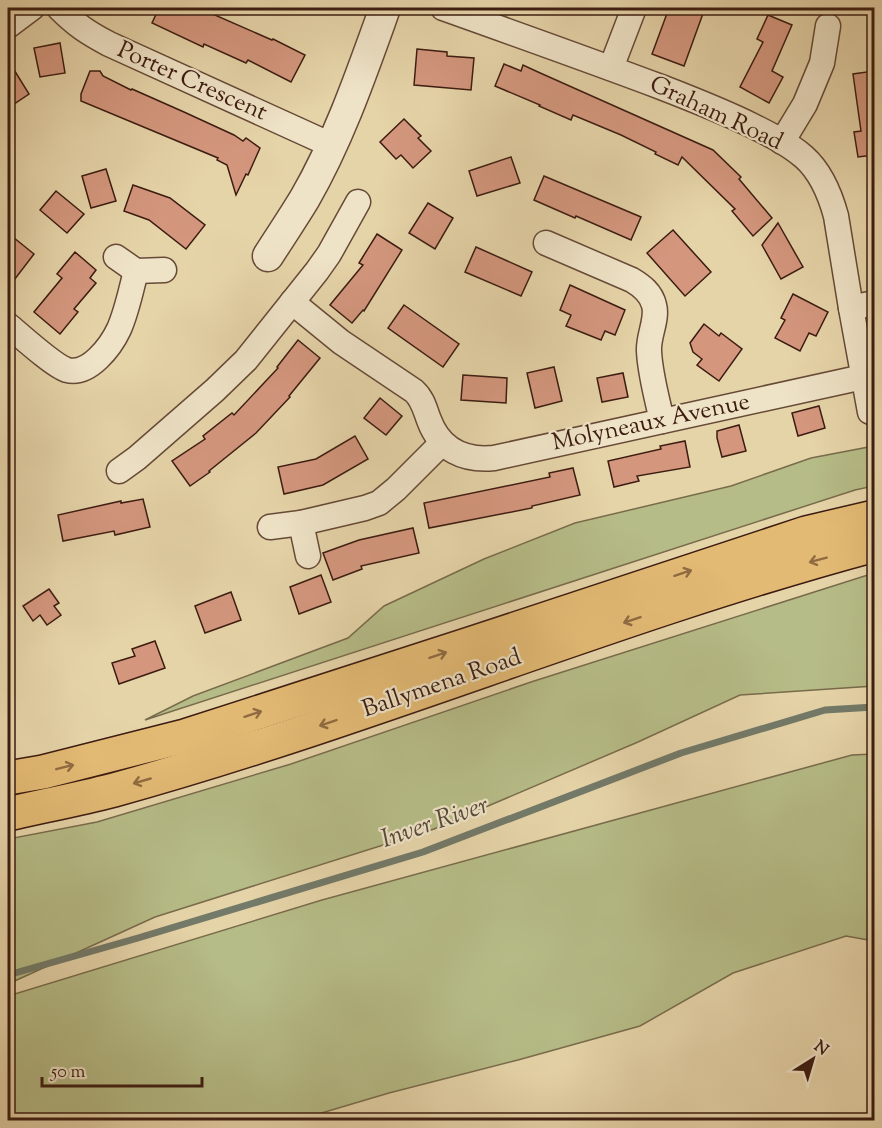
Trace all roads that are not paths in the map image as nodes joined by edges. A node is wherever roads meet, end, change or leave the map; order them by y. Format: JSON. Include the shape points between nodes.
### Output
{"nodes":[{"id":1,"x":32,"y":8,"type":"edge"},
{"id":2,"x":59,"y":8,"type":"edge"},
{"id":3,"x":385,"y":8,"type":"edge"},
{"id":4,"x":443,"y":8,"type":"edge"},
{"id":5,"x":634,"y":8,"type":"edge"},
{"id":6,"x":8,"y":24,"type":"edge"},
{"id":7,"x":828,"y":26,"type":"dead end"},
{"id":8,"x":611,"y":68,"type":"junction"},
{"id":9,"x":782,"y":141,"type":"junction"},
{"id":10,"x":331,"y":145,"type":"junction"},
{"id":11,"x":358,"y":202,"type":"dead end"},
{"id":12,"x":546,"y":243,"type":"dead end"},
{"id":13,"x":267,"y":256,"type":"dead end"},
{"id":14,"x":116,"y":257,"type":"dead end"},
{"id":15,"x":164,"y":270,"type":"dead end"},
{"id":16,"x":136,"y":271,"type":"junction"},
{"id":17,"x":292,"y":302,"type":"junction"},
{"id":18,"x":874,"y":303,"type":"edge"},
{"id":19,"x":851,"y":308,"type":"junction"},
{"id":20,"x":8,"y":325,"type":"edge"},
{"id":21,"x":863,"y":377,"type":"junction"},
{"id":22,"x":870,"y":412,"type":"dead end"},
{"id":23,"x":662,"y":421,"type":"junction"},
{"id":24,"x":442,"y":443,"type":"junction"},
{"id":25,"x":134,"y":467,"type":"dead end"},
{"id":26,"x":874,"y":517,"type":"edge"},
{"id":27,"x":301,"y":523,"type":"junction"},
{"id":28,"x":270,"y":527,"type":"dead end"},
{"id":29,"x":874,"y":545,"type":"edge"},
{"id":30,"x":308,"y":556,"type":"dead end"},
{"id":31,"x":8,"y":778,"type":"edge"},
{"id":32,"x":8,"y":814,"type":"edge"}],
"edges":[{"from":1,"to":6,"type":"street"},
{"from":2,"to":10,"type":"street","name":"Porter Crescent","via":[[100,39]]},
{"from":3,"to":10,"type":"street"},
{"from":4,"to":8,"type":"street","name":"Graham Road"},
{"from":5,"to":8,"type":"street"},
{"from":7,"to":9,"type":"street","via":[[822,63],[805,104]]},
{"from":8,"to":9,"type":"street","name":"Graham Road","via":[[713,107]]},
{"from":9,"to":19,"type":"street","name":"Graham Road","via":[[816,170],[832,201]]},
{"from":10,"to":13,"type":"street","via":[[305,198]]},
{"from":11,"to":17,"type":"street","via":[[329,254]]},
{"from":12,"to":23,"type":"street","via":[[633,280],[650,296],[655,311],[649,355]]},
{"from":14,"to":16,"type":"street"},
{"from":15,"to":16,"type":"street"},
{"from":16,"to":20,"type":"street","via":[[117,332],[96,361],[83,369],[68,370],[56,363]]},
{"from":17,"to":24,"type":"street","via":[[341,342],[418,394]]},
{"from":17,"to":25,"type":"street","via":[[246,360]]},
{"from":18,"to":19,"type":"street"},
{"from":19,"to":21,"type":"street","name":"Graham Road"},
{"from":21,"to":22,"type":"street","name":"Graham Road"},
{"from":21,"to":23,"type":"street","name":"Molyneaux Avenue"},
{"from":23,"to":24,"type":"street","name":"Molyneaux Avenue","via":[[484,459],[465,457]]},
{"from":24,"to":27,"type":"street","via":[[379,503]]},
{"from":31,"to":26,"type":"highway","name":"Ballymena Road","one_way":true,"via":[[185,736],[806,533]]},
{"from":27,"to":28,"type":"street"},
{"from":27,"to":30,"type":"street"},
{"from":29,"to":32,"type":"highway","name":"Ballymena Road","one_way":true,"via":[[712,593],[233,755],[112,790]]}]}
